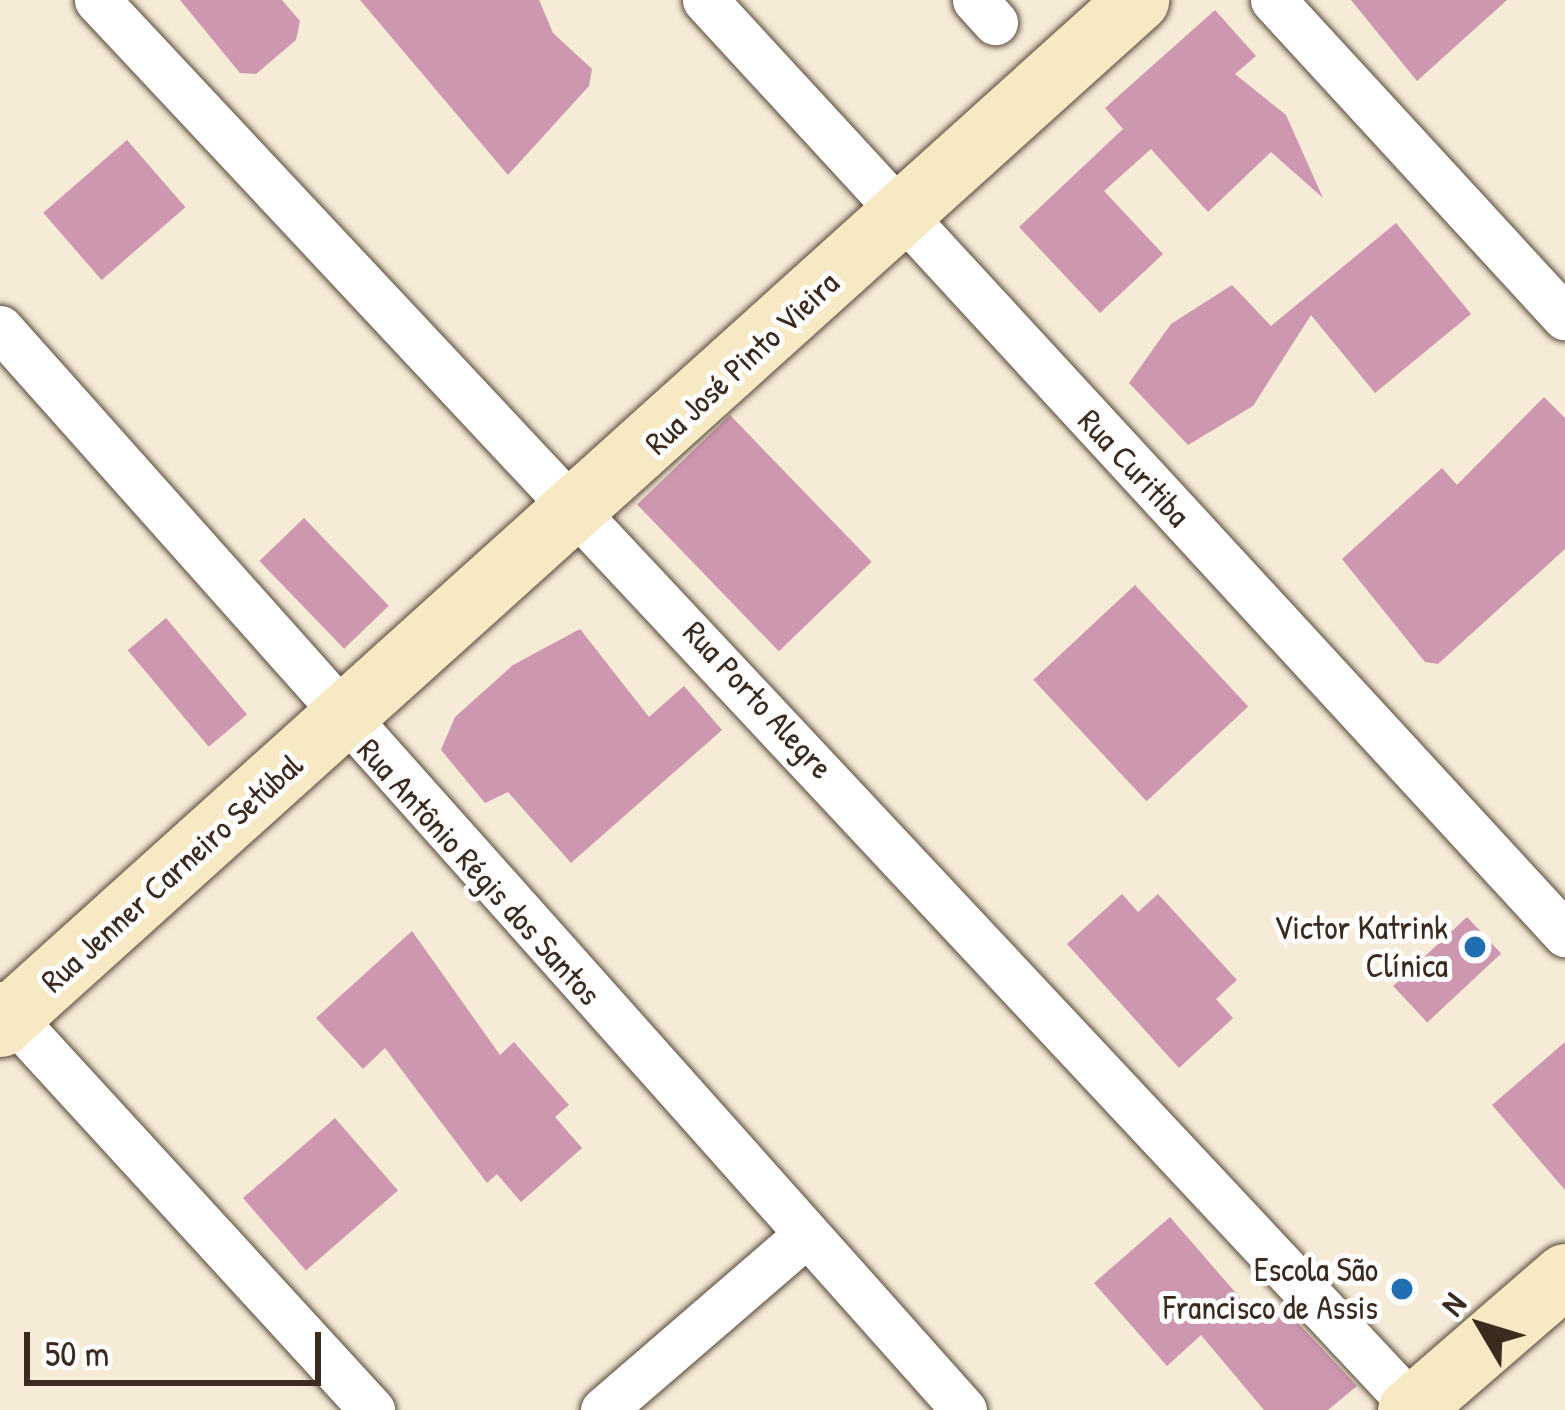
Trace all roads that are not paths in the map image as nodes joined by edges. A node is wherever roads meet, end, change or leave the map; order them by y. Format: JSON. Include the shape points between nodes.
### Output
{"nodes":[{"id":1,"x":97,"y":0,"type":"edge"},
{"id":2,"x":705,"y":0,"type":"edge"},
{"id":3,"x":1137,"y":0,"type":"edge"},
{"id":4,"x":1273,"y":0,"type":"edge"},
{"id":5,"x":902,"y":216,"type":"junction"},
{"id":6,"x":1565,"y":317,"type":"edge"},
{"id":7,"x":0,"y":328,"type":"edge"},
{"id":8,"x":582,"y":510,"type":"junction"},
{"id":9,"x":344,"y":721,"type":"junction"},
{"id":10,"x":1565,"y":934,"type":"edge"},
{"id":11,"x":4,"y":1015,"type":"edge"},
{"id":12,"x":806,"y":1235,"type":"junction"},
{"id":13,"x":1565,"y":1275,"type":"edge"},
{"id":14,"x":1411,"y":1408,"type":"edge"},
{"id":15,"x":372,"y":1410,"type":"edge"},
{"id":16,"x":603,"y":1410,"type":"edge"},
{"id":17,"x":964,"y":1410,"type":"edge"}],
"edges":[{"from":1,"to":8,"type":"street","name":"Rua Porto Alegre"},
{"from":2,"to":5,"type":"street","name":"Rua Curitiba"},
{"from":3,"to":5,"type":"street","name":"Rua José Pinto Vieira"},
{"from":4,"to":6,"type":"street"},
{"from":5,"to":8,"type":"street","name":"Rua José Pinto Vieira"},
{"from":5,"to":10,"type":"street","name":"Rua Curitiba"},
{"from":7,"to":9,"type":"street","name":"Rua Antônio Régis dos Santos"},
{"from":8,"to":9,"type":"street","name":"Rua José Pinto Vieira"},
{"from":8,"to":14,"type":"street","name":"Rua Porto Alegre"},
{"from":9,"to":11,"type":"street","name":"Rua Jenner Carneiro Setúbal"},
{"from":9,"to":12,"type":"street","name":"Rua Antônio Régis dos Santos"},
{"from":11,"to":15,"type":"street"},
{"from":12,"to":16,"type":"street"},
{"from":12,"to":17,"type":"street","name":"Rua Antônio Régis dos Santos"},
{"from":13,"to":14,"type":"street"}]}
